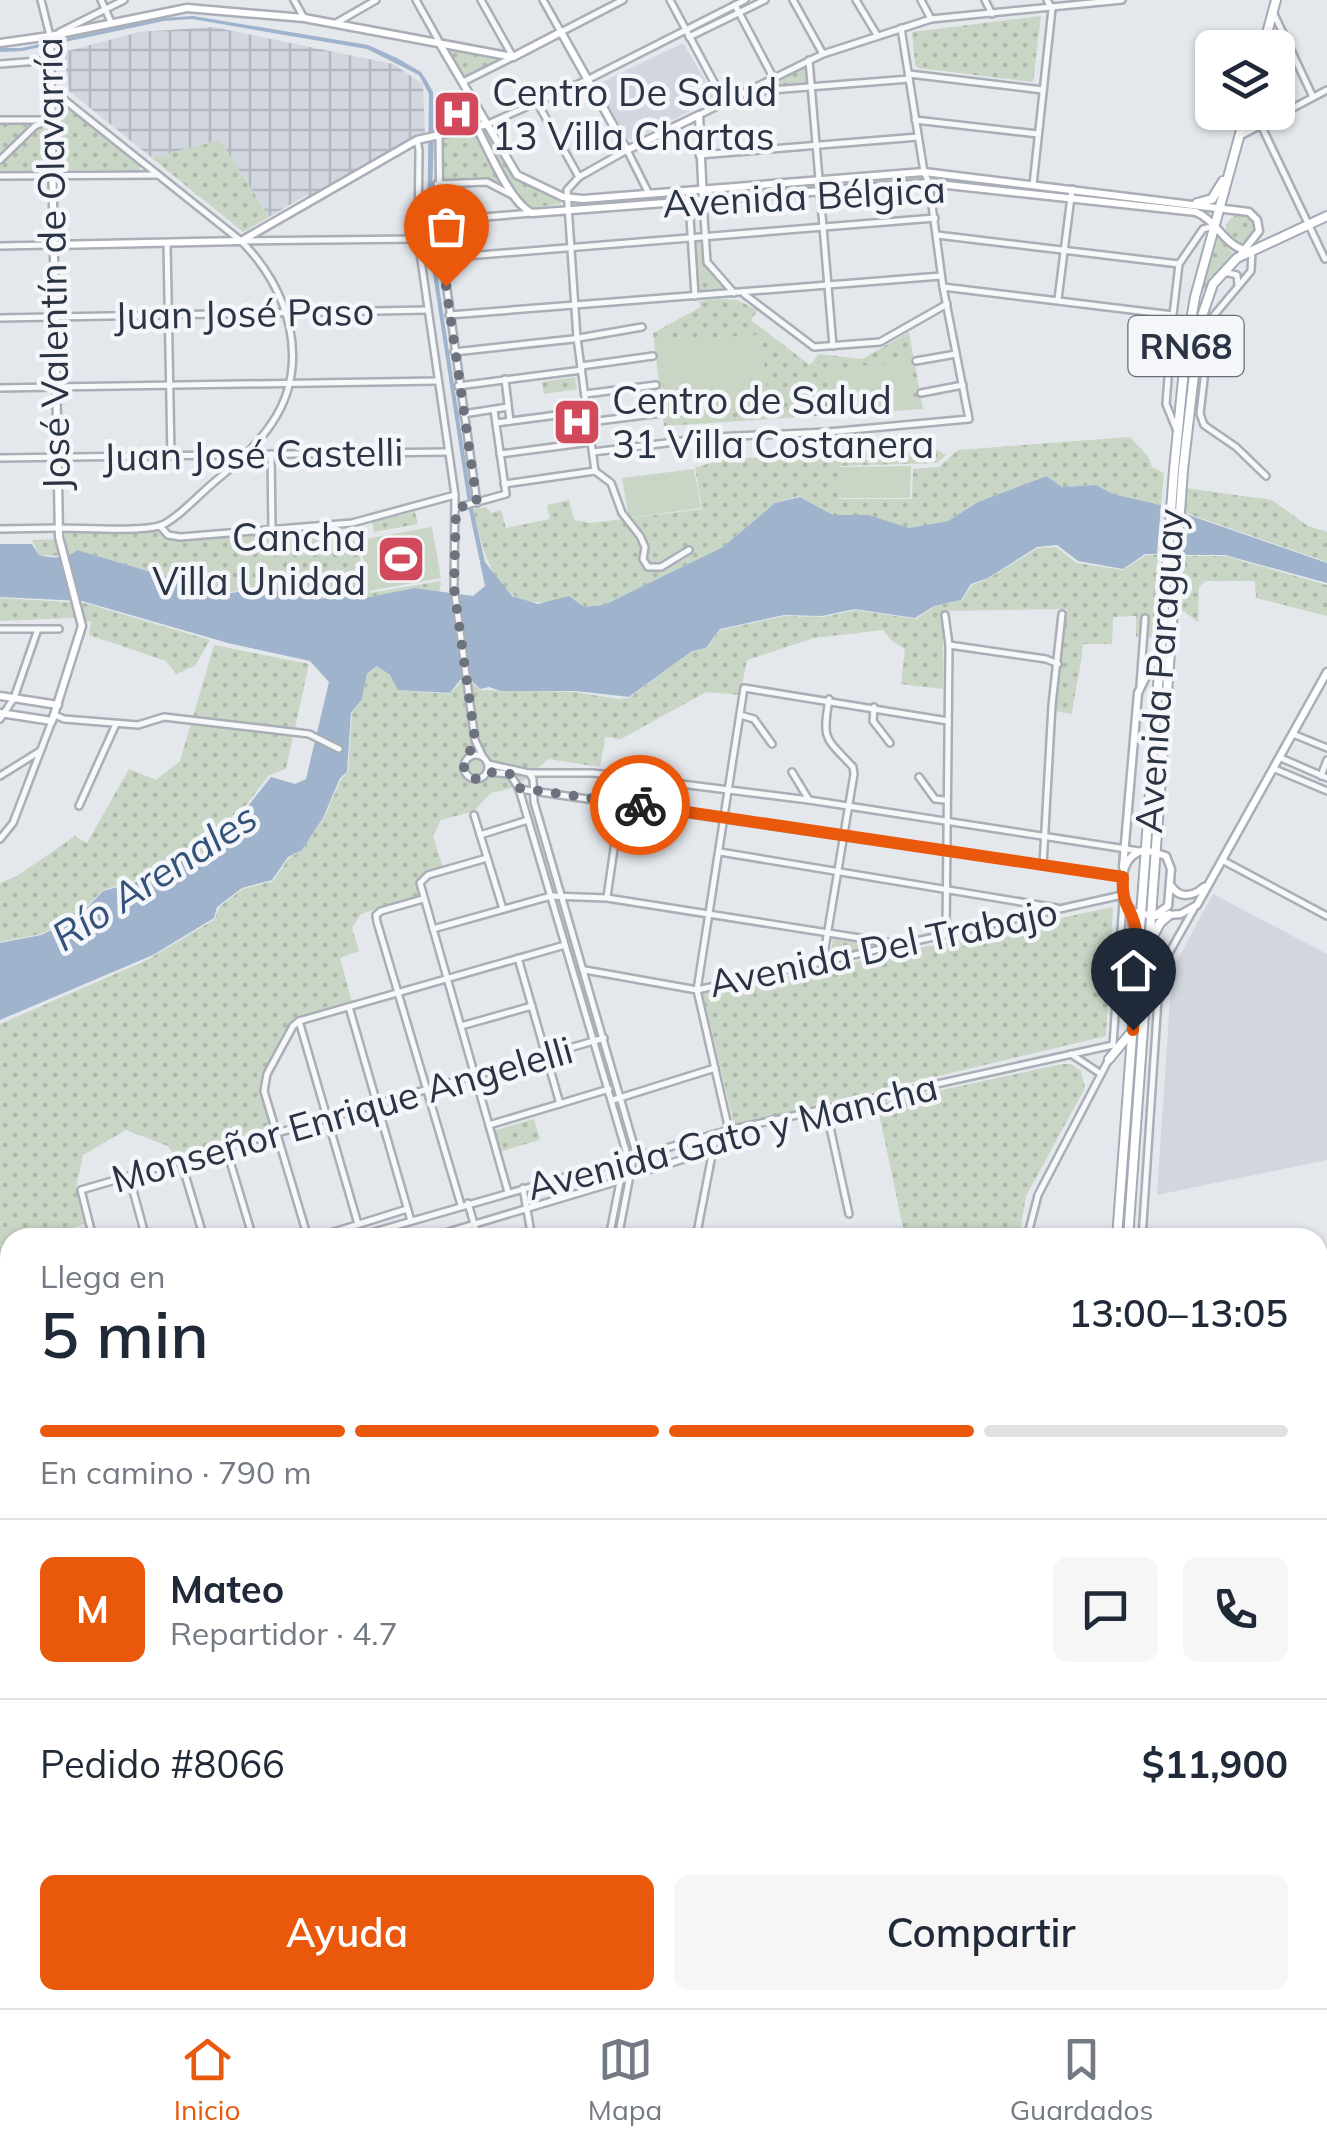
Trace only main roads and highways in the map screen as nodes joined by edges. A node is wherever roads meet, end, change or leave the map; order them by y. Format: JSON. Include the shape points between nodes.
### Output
{"nodes":[{"id":1,"x":1276,"y":0,"type":"edge"},
{"id":2,"x":1268,"y":30,"type":"edge"},
{"id":3,"x":50,"y":38,"type":"junction"},
{"id":4,"x":0,"y":42,"type":"edge"},
{"id":5,"x":441,"y":46,"type":"junction"},
{"id":6,"x":488,"y":124,"type":"junction"},
{"id":7,"x":476,"y":128,"type":"junction"},
{"id":8,"x":1242,"y":130,"type":"edge"},
{"id":9,"x":1230,"y":168,"type":"junction"},
{"id":10,"x":1033,"y":189,"type":"junction"},
{"id":11,"x":702,"y":190,"type":"junction"},
{"id":12,"x":1072,"y":193,"type":"junction"},
{"id":13,"x":703,"y":201,"type":"junction"},
{"id":14,"x":1197,"y":203,"type":"junction"},
{"id":15,"x":1221,"y":206,"type":"junction"},
{"id":16,"x":1327,"y":216,"type":"edge"},
{"id":17,"x":1217,"y":226,"type":"junction"},
{"id":18,"x":53,"y":246,"type":"junction"},
{"id":19,"x":1248,"y":251,"type":"junction"},
{"id":20,"x":1179,"y":470,"type":"junction"},
{"id":21,"x":1169,"y":609,"type":"junction"},
{"id":22,"x":1162,"y":644,"type":"junction"},
{"id":23,"x":1327,"y":672,"type":"edge"},
{"id":24,"x":0,"y":696,"type":"edge"},
{"id":25,"x":58,"y":705,"type":"junction"},
{"id":26,"x":2,"y":715,"type":"edge"},
{"id":27,"x":1147,"y":851,"type":"junction"},
{"id":28,"x":1124,"y":867,"type":"junction"},
{"id":29,"x":1214,"y":875,"type":"junction"},
{"id":30,"x":1171,"y":882,"type":"junction"},
{"id":31,"x":1124,"y":902,"type":"junction"},
{"id":32,"x":1148,"y":915,"type":"junction"},
{"id":33,"x":1172,"y":915,"type":"junction"},
{"id":34,"x":1148,"y":947,"type":"junction"},
{"id":35,"x":1138,"y":952,"type":"junction"},
{"id":36,"x":1133,"y":1030,"type":"junction"},
{"id":37,"x":1108,"y":1060,"type":"road end"},
{"id":38,"x":1118,"y":1228,"type":"edge"},
{"id":39,"x":1129,"y":1228,"type":"edge"}],
"edges":[{"from":1,"to":2,"type":"main road"},
{"from":3,"to":4,"type":"main road"},
{"from":3,"to":5,"type":"main road","via":[[174,8],[224,9]]},
{"from":3,"to":18,"type":"main road","name":"José Valentín de Olavarría"},
{"from":5,"to":6,"type":"main road"},
{"from":5,"to":11,"type":"main road","via":[[513,57],[561,32],[626,150],[699,115]]},
{"from":6,"to":7,"type":"main road"},
{"from":6,"to":11,"type":"main road","name":"Avenida Bélgica","via":[[517,175],[567,194]]},
{"from":7,"to":13,"type":"main road","name":"Avenida Bélgica","via":[[532,214]]},
{"from":7,"to":18,"type":"main road","via":[[421,138],[241,242]]},
{"from":8,"to":9,"type":"main road","name":"Avenida Paraguay"},
{"from":9,"to":14,"type":"main road","via":[[1212,199]]},
{"from":9,"to":15,"type":"main road","name":"Avenida Paraguay"},
{"from":10,"to":11,"type":"main road","name":"Avenida Bélgica","via":[[924,172]]},
{"from":10,"to":12,"type":"main road","name":"Avenida Bélgica"},
{"from":10,"to":13,"type":"main road","name":"Avenida Bélgica","via":[[929,182]]},
{"from":11,"to":13,"type":"main road"},
{"from":12,"to":14,"type":"main road","name":"Avenida Bélgica"},
{"from":12,"to":17,"type":"main road","name":"Avenida Bélgica","via":[[1196,212]]},
{"from":14,"to":15,"type":"main road","name":"Avenida Bélgica"},
{"from":15,"to":17,"type":"main road","name":"Avenida Paraguay"},
{"from":15,"to":19,"type":"main road","via":[[1257,220]]},
{"from":16,"to":19,"type":"main road","name":"Avenida Paraguay"},
{"from":17,"to":19,"type":"main road","via":[[1231,245]]},
{"from":17,"to":20,"type":"main road","name":"Avenida Paraguay","number":"RN68","via":[[1192,310],[1177,432]]},
{"from":18,"to":25,"type":"main road","name":"José Valentín de Olavarría","via":[[59,528],[81,618]]},
{"from":19,"to":20,"type":"main road","name":"Avenida Paraguay","number":"RN68","via":[[1221,272],[1208,295]]},
{"from":20,"to":21,"type":"main road","name":"Avenida Paraguay","number":"RN68"},
{"from":21,"to":22,"type":"main road","name":"Avenida Paraguay","number":"RN68"},
{"from":21,"to":27,"type":"main road","name":"Avenida Paraguay","number":"RN68"},
{"from":22,"to":27,"type":"main road","name":"Avenida Paraguay","number":"RN68"},
{"from":22,"to":28,"type":"main road","via":[[1140,688]]},
{"from":23,"to":29,"type":"main road"},
{"from":24,"to":25,"type":"main road"},
{"from":25,"to":26,"type":"main road","via":[[53,718]]},
{"from":27,"to":28,"type":"main road"},
{"from":27,"to":30,"type":"main road","via":[[1169,860]]},
{"from":27,"to":32,"type":"main road","name":"Avenida Paraguay","number":"RN68"},
{"from":28,"to":31,"type":"main road"},
{"from":29,"to":30,"type":"main road","via":[[1188,896],[1174,891]]},
{"from":29,"to":33,"type":"main road","via":[[1197,905]]},
{"from":30,"to":32,"type":"main road","via":[[1168,906]]},
{"from":31,"to":32,"type":"main road"},
{"from":31,"to":35,"type":"main road"},
{"from":32,"to":33,"type":"main road"},
{"from":32,"to":34,"type":"main road","name":"Avenida Paraguay","number":"RN68"},
{"from":32,"to":35,"type":"main road","name":"Avenida Paraguay","number":"RN68"},
{"from":33,"to":34,"type":"main road","via":[[1157,926]]},
{"from":34,"to":39,"type":"main road","name":"Avenida Paraguay","number":"RN68"},
{"from":35,"to":36,"type":"main road","name":"Avenida Paraguay","number":"RN68"},
{"from":36,"to":37,"type":"main road"},
{"from":36,"to":38,"type":"main road","name":"Avenida Paraguay","number":"RN68"}]}
